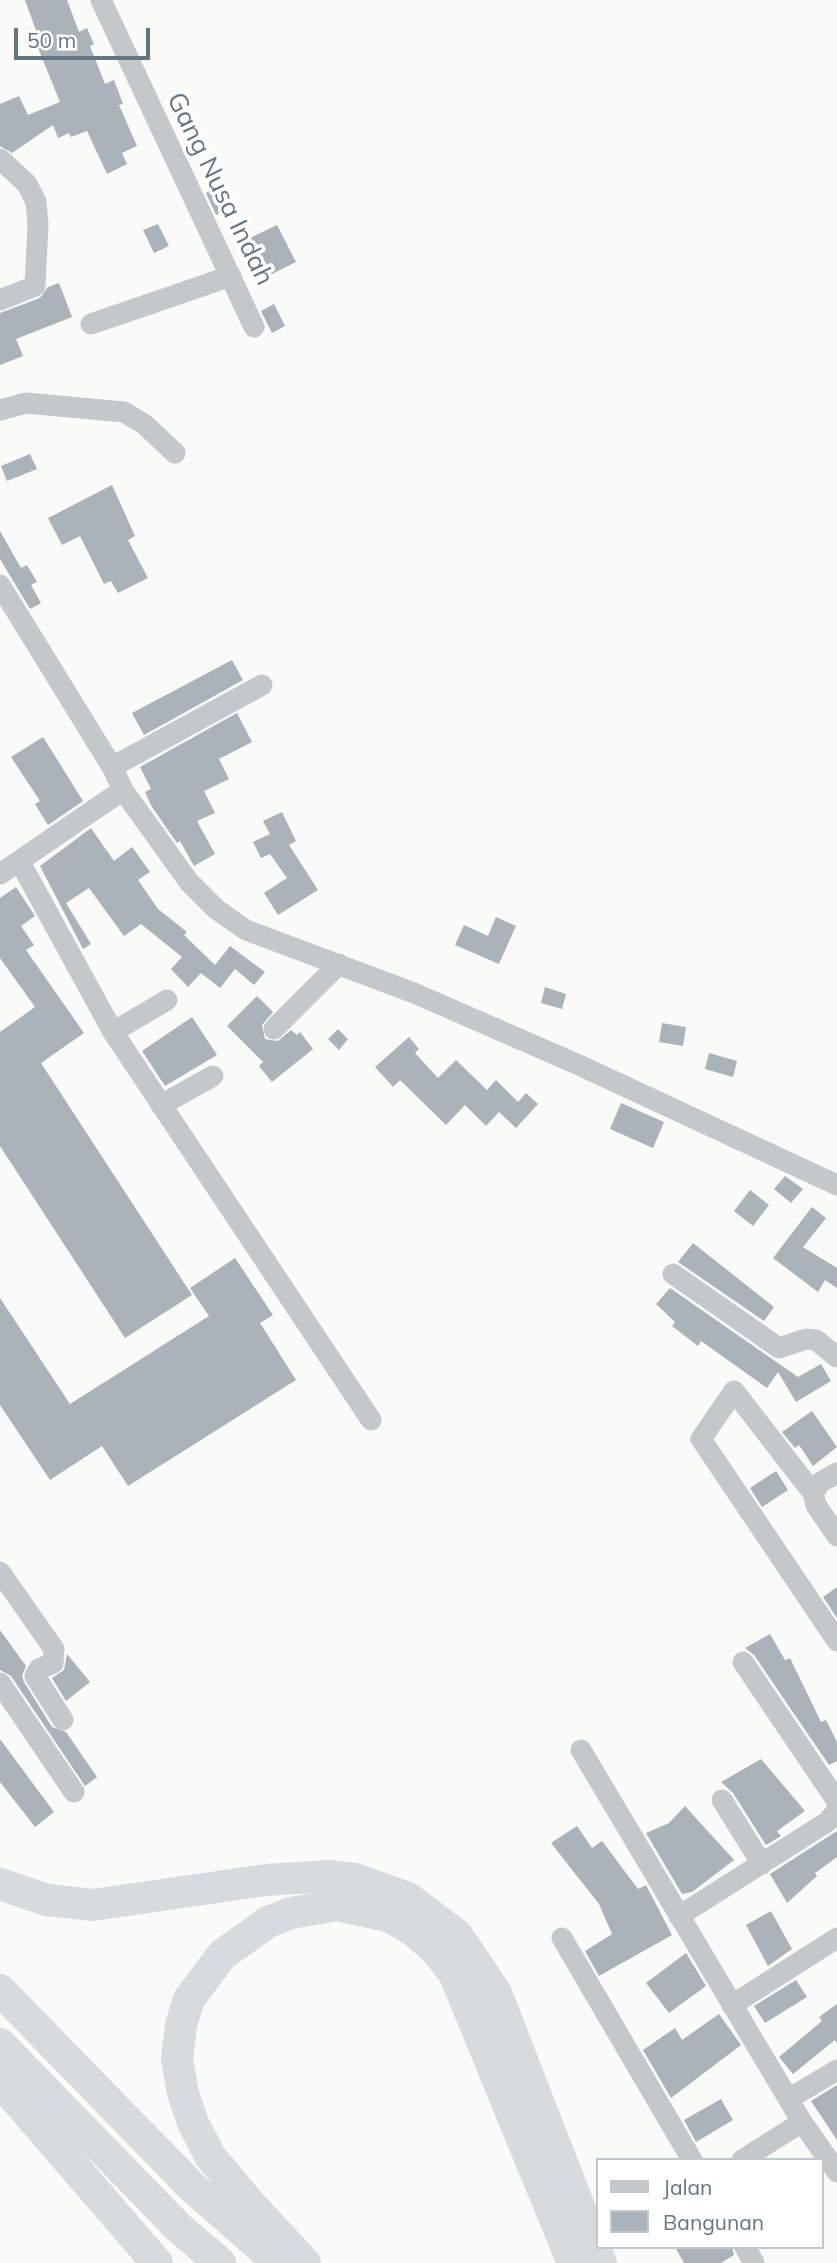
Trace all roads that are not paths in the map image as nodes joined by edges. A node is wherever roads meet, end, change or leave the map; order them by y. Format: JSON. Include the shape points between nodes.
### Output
{"nodes":[{"id":1,"x":101,"y":0,"type":"edge"},
{"id":2,"x":0,"y":159,"type":"edge"},
{"id":3,"x":231,"y":276,"type":"junction"},
{"id":4,"x":0,"y":300,"type":"edge"},
{"id":5,"x":92,"y":324,"type":"dead end"},
{"id":6,"x":254,"y":327,"type":"dead end"},
{"id":7,"x":0,"y":410,"type":"edge"},
{"id":8,"x":175,"y":453,"type":"dead end"},
{"id":9,"x":0,"y":584,"type":"edge"},
{"id":10,"x":262,"y":685,"type":"dead end"},
{"id":11,"x":112,"y":766,"type":"junction"},
{"id":12,"x":123,"y":790,"type":"junction"},
{"id":13,"x":20,"y":862,"type":"junction"},
{"id":14,"x":0,"y":874,"type":"edge"},
{"id":15,"x":339,"y":964,"type":"junction"},
{"id":16,"x":167,"y":1000,"type":"dead end"},
{"id":17,"x":274,"y":1029,"type":"dead end"},
{"id":18,"x":113,"y":1032,"type":"junction"},
{"id":19,"x":213,"y":1076,"type":"dead end"},
{"id":20,"x":161,"y":1105,"type":"junction"},
{"id":21,"x":837,"y":1185,"type":"edge"},
{"id":22,"x":673,"y":1274,"type":"dead end"},
{"id":23,"x":837,"y":1357,"type":"edge"},
{"id":24,"x":371,"y":1420,"type":"dead end"},
{"id":25,"x":837,"y":1473,"type":"edge"},
{"id":26,"x":813,"y":1493,"type":"junction"},
{"id":27,"x":837,"y":1536,"type":"edge"},
{"id":28,"x":0,"y":1572,"type":"edge"},
{"id":29,"x":837,"y":1642,"type":"edge"},
{"id":30,"x":743,"y":1662,"type":"dead end"},
{"id":31,"x":0,"y":1683,"type":"edge"},
{"id":32,"x":63,"y":1720,"type":"dead end"},
{"id":33,"x":581,"y":1750,"type":"dead end"},
{"id":34,"x":74,"y":1792,"type":"dead end"},
{"id":35,"x":722,"y":1800,"type":"dead end"},
{"id":36,"x":762,"y":1864,"type":"junction"},
{"id":37,"x":0,"y":1884,"type":"edge"},
{"id":38,"x":679,"y":1916,"type":"junction"},
{"id":39,"x":562,"y":1938,"type":"dead end"},
{"id":40,"x":837,"y":1938,"type":"edge"},
{"id":41,"x":0,"y":1990,"type":"edge"},
{"id":42,"x":732,"y":2005,"type":"junction"},
{"id":43,"x":0,"y":2044,"type":"edge"},
{"id":44,"x":837,"y":2070,"type":"edge"},
{"id":45,"x":0,"y":2081,"type":"edge"},
{"id":46,"x":790,"y":2098,"type":"junction"},
{"id":47,"x":802,"y":2122,"type":"junction"},
{"id":48,"x":691,"y":2158,"type":"edge"},
{"id":49,"x":745,"y":2158,"type":"edge"},
{"id":50,"x":837,"y":2172,"type":"edge"},
{"id":51,"x":157,"y":2263,"type":"edge"},
{"id":52,"x":220,"y":2263,"type":"edge"},
{"id":53,"x":279,"y":2263,"type":"edge"},
{"id":54,"x":305,"y":2263,"type":"edge"},
{"id":55,"x":573,"y":2263,"type":"edge"},
{"id":56,"x":601,"y":2263,"type":"edge"}],
"edges":[{"from":1,"to":3,"type":"street","name":"Gang Nusa Indah"},
{"from":2,"to":4,"type":"street","via":[[27,184],[36,202],[38,223],[36,286]]},
{"from":3,"to":5,"type":"street"},
{"from":3,"to":6,"type":"street","name":"Gang Nusa Indah"},
{"from":7,"to":8,"type":"street","via":[[26,403],[124,412]]},
{"from":9,"to":11,"type":"street"},
{"from":10,"to":11,"type":"street"},
{"from":11,"to":12,"type":"street"},
{"from":12,"to":13,"type":"street"},
{"from":12,"to":15,"type":"street","via":[[189,882],[216,909],[246,930]]},
{"from":13,"to":14,"type":"street"},
{"from":13,"to":18,"type":"street"},
{"from":15,"to":17,"type":"street"},
{"from":15,"to":21,"type":"street","via":[[579,1065]]},
{"from":16,"to":18,"type":"street"},
{"from":18,"to":20,"type":"street"},
{"from":19,"to":20,"type":"street"},
{"from":20,"to":24,"type":"street"},
{"from":22,"to":23,"type":"street","via":[[779,1348],[816,1340]]},
{"from":25,"to":26,"type":"street"},
{"from":26,"to":27,"type":"street"},
{"from":26,"to":29,"type":"street","via":[[734,1391],[701,1439]]},
{"from":28,"to":32,"type":"street","via":[[54,1649],[53,1662],[35,1676]]},
{"from":30,"to":36,"type":"street","via":[[837,1801],[827,1822]]},
{"from":31,"to":34,"type":"street"},
{"from":33,"to":38,"type":"street"},
{"from":35,"to":36,"type":"street"},
{"from":36,"to":38,"type":"street"},
{"from":37,"to":56,"type":"highway","via":[[47,1900],[93,1905],[266,1880],[328,1876],[355,1879],[408,1898],[457,1935],[496,1993]]},
{"from":38,"to":42,"type":"street"},
{"from":39,"to":48,"type":"street"},
{"from":40,"to":42,"type":"street"},
{"from":41,"to":53,"type":"highway","via":[[193,2188]]},
{"from":42,"to":46,"type":"street"},
{"from":43,"to":52,"type":"highway","via":[[179,2228]]},
{"from":44,"to":46,"type":"street"},
{"from":45,"to":51,"type":"highway"},
{"from":46,"to":47,"type":"street"},
{"from":47,"to":49,"type":"street"},
{"from":47,"to":50,"type":"street"},
{"from":54,"to":55,"type":"highway","via":[[211,2156],[193,2123],[177,2059],[189,1999],[222,1955],[268,1922],[337,1905],[388,1916],[414,1931],[454,1973]]}]}
